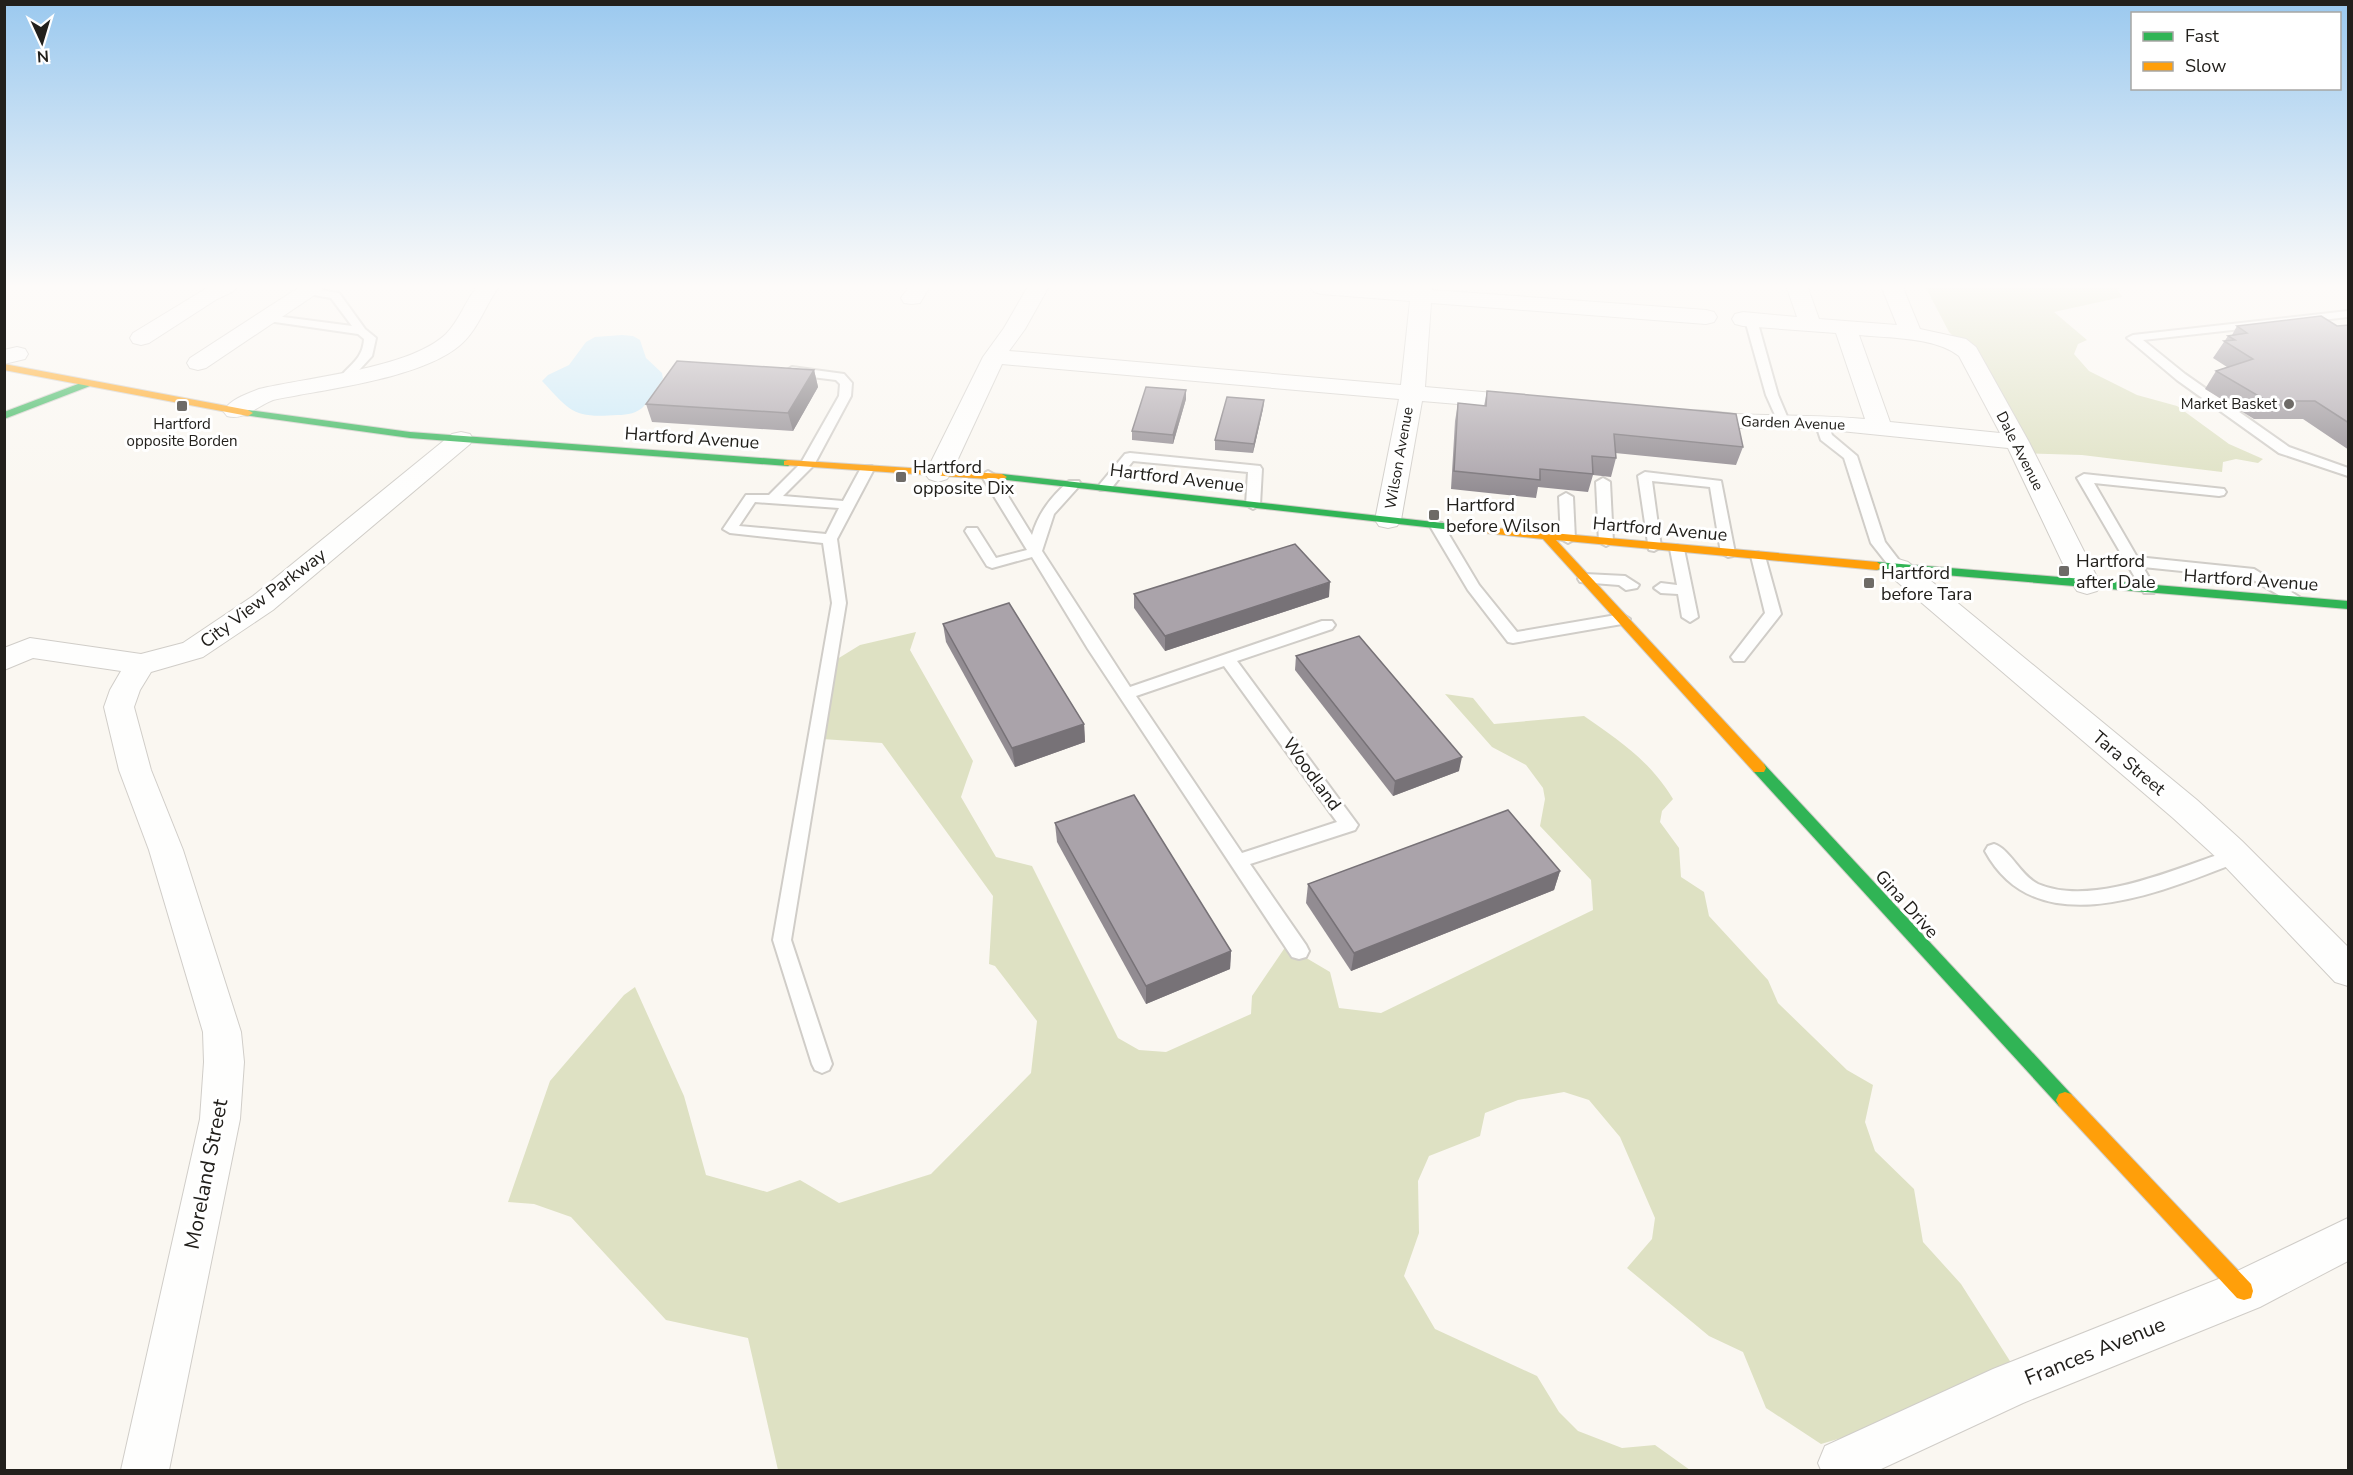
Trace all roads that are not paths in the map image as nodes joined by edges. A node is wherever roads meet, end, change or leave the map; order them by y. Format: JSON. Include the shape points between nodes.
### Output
{"nodes":[{"id":1,"x":208,"y":357,"type":"edge"},
{"id":2,"x":365,"y":357,"type":"edge"},
{"id":3,"x":418,"y":357,"type":"edge"},
{"id":4,"x":994,"y":357,"type":"joint"},
{"id":5,"x":1414,"y":357,"type":"edge"},
{"id":6,"x":1759,"y":357,"type":"edge"},
{"id":7,"x":1855,"y":357,"type":"edge"},
{"id":8,"x":1971,"y":357,"type":"edge"},
{"id":9,"x":2156,"y":357,"type":"edge"},
{"id":10,"x":9,"y":360,"type":"edge"},
{"id":11,"x":198,"y":363,"type":"dead end"},
{"id":12,"x":782,"y":370,"type":"edge"},
{"id":13,"x":346,"y":377,"type":"junction"},
{"id":14,"x":86,"y":384,"type":"junction"},
{"id":15,"x":1411,"y":392,"type":"junction"},
{"id":16,"x":1550,"y":405,"type":"edge"},
{"id":17,"x":236,"y":411,"type":"junction"},
{"id":18,"x":4,"y":416,"type":"edge"},
{"id":19,"x":1677,"y":416,"type":"edge"},
{"id":20,"x":1783,"y":421,"type":"junction"},
{"id":21,"x":1821,"y":422,"type":"junction"},
{"id":22,"x":1880,"y":427,"type":"junction"},
{"id":23,"x":461,"y":439,"type":"junction"},
{"id":24,"x":2017,"y":442,"type":"junction"},
{"id":25,"x":807,"y":465,"type":"junction"},
{"id":26,"x":867,"y":469,"type":"junction"},
{"id":27,"x":2349,"y":472,"type":"edge"},
{"id":28,"x":938,"y":474,"type":"junction"},
{"id":29,"x":988,"y":475,"type":"junction"},
{"id":30,"x":1603,"y":482,"type":"edge"},
{"id":31,"x":1074,"y":484,"type":"junction"},
{"id":32,"x":1106,"y":487,"type":"junction"},
{"id":33,"x":2219,"y":492,"type":"dead end"},
{"id":34,"x":1566,"y":497,"type":"edge"},
{"id":35,"x":773,"y":499,"type":"junction"},
{"id":36,"x":848,"y":505,"type":"junction"},
{"id":37,"x":1253,"y":505,"type":"junction"},
{"id":38,"x":1388,"y":520,"type":"junction"},
{"id":39,"x":1437,"y":526,"type":"junction"},
{"id":40,"x":972,"y":531,"type":"dead end"},
{"id":41,"x":1547,"y":537,"type":"junction"},
{"id":42,"x":830,"y":539,"type":"junction"},
{"id":43,"x":1568,"y":539,"type":"junction"},
{"id":44,"x":1606,"y":542,"type":"junction"},
{"id":45,"x":1654,"y":547,"type":"junction"},
{"id":46,"x":1677,"y":549,"type":"junction"},
{"id":47,"x":1035,"y":552,"type":"junction"},
{"id":48,"x":1728,"y":553,"type":"junction"},
{"id":49,"x":1758,"y":556,"type":"junction"},
{"id":50,"x":2132,"y":561,"type":"junction"},
{"id":51,"x":1898,"y":568,"type":"junction"},
{"id":52,"x":1585,"y":579,"type":"junction"},
{"id":53,"x":1629,"y":581,"type":"dead end"},
{"id":54,"x":1661,"y":584,"type":"dead end"},
{"id":55,"x":2087,"y":585,"type":"junction"},
{"id":56,"x":1684,"y":586,"type":"junction"},
{"id":57,"x":2149,"y":590,"type":"junction"},
{"id":58,"x":2300,"y":602,"type":"junction"},
{"id":59,"x":2349,"y":605,"type":"edge"},
{"id":60,"x":1690,"y":617,"type":"dead end"},
{"id":61,"x":1622,"y":619,"type":"junction"},
{"id":62,"x":1327,"y":625,"type":"dead end"},
{"id":63,"x":13,"y":650,"type":"edge"},
{"id":64,"x":1739,"y":657,"type":"dead end"},
{"id":65,"x":1227,"y":659,"type":"junction"},
{"id":66,"x":141,"y":664,"type":"junction"},
{"id":67,"x":1126,"y":694,"type":"junction"},
{"id":68,"x":1994,"y":851,"type":"dead end"},
{"id":69,"x":2235,"y":856,"type":"junction"},
{"id":70,"x":1238,"y":861,"type":"junction"},
{"id":71,"x":1299,"y":951,"type":"dead end"},
{"id":72,"x":2349,"y":971,"type":"edge"},
{"id":73,"x":822,"y":1064,"type":"dead end"},
{"id":74,"x":2349,"y":1239,"type":"edge"},
{"id":75,"x":2244,"y":1291,"type":"junction"},
{"id":76,"x":1842,"y":1463,"type":"dead end"},
{"id":77,"x":145,"y":1470,"type":"edge"}],
"edges":[{"from":1,"to":11,"type":"street"},
{"from":2,"to":13,"type":"lane"},
{"from":3,"to":13,"type":"street"},
{"from":4,"to":15,"type":"street"},
{"from":4,"to":28,"type":"street"},
{"from":5,"to":15,"type":"street","name":"Wilson Avenue"},
{"from":6,"to":20,"type":"lane"},
{"from":7,"to":22,"type":"street"},
{"from":8,"to":24,"type":"street","name":"Dale Avenue"},
{"from":9,"to":27,"type":"lane","via":[[2284,450]]},
{"from":10,"to":14,"type":"main road","name":"Hartford Avenue"},
{"from":12,"to":25,"type":"lane","via":[[826,374],[840,377],[846,383],[846,396]]},
{"from":13,"to":17,"type":"street","via":[[267,394]]},
{"from":14,"to":17,"type":"main road","name":"Hartford Avenue"},
{"from":14,"to":18,"type":"main road"},
{"from":15,"to":16,"type":"street"},
{"from":15,"to":38,"type":"street","name":"Wilson Avenue"},
{"from":17,"to":23,"type":"main road","name":"Hartford Avenue"},
{"from":19,"to":20,"type":"street","name":"Garden Avenue"},
{"from":20,"to":21,"type":"street","name":"Garden Avenue"},
{"from":21,"to":22,"type":"street","name":"Garden Avenue"},
{"from":21,"to":51,"type":"lane","via":[[1826,437],[1850,456],[1878,543]]},
{"from":22,"to":24,"type":"street","name":"Garden Avenue"},
{"from":23,"to":25,"type":"main road","name":"Hartford Avenue"},
{"from":23,"to":66,"type":"street","name":"City View Parkway","via":[[222,632],[193,650]]},
{"from":24,"to":55,"type":"street","name":"Dale Avenue"},
{"from":25,"to":26,"type":"main road","name":"Hartford Avenue"},
{"from":25,"to":35,"type":"lane"},
{"from":26,"to":28,"type":"main road","name":"Hartford Avenue"},
{"from":26,"to":36,"type":"lane"},
{"from":28,"to":29,"type":"main road","name":"Hartford Avenue"},
{"from":29,"to":31,"type":"main road","name":"Hartford Avenue"},
{"from":29,"to":47,"type":"lane"},
{"from":30,"to":44,"type":"lane"},
{"from":31,"to":32,"type":"main road","name":"Hartford Avenue"},
{"from":31,"to":47,"type":"lane","via":[[1055,500],[1044,518]]},
{"from":32,"to":37,"type":"main road","name":"Hartford Avenue"},
{"from":32,"to":37,"type":"lane","via":[[1130,457],[1255,469]]},
{"from":33,"to":50,"type":"lane","via":[[2084,478]]},
{"from":34,"to":43,"type":"lane"},
{"from":35,"to":36,"type":"lane"},
{"from":35,"to":42,"type":"lane","via":[[751,498],[730,529]]},
{"from":36,"to":42,"type":"lane"},
{"from":37,"to":38,"type":"main road","name":"Hartford Avenue"},
{"from":38,"to":39,"type":"main road","name":"Hartford Avenue"},
{"from":39,"to":41,"type":"main road","name":"Hartford Avenue"},
{"from":39,"to":61,"type":"lane","via":[[1473,587],[1513,638]]},
{"from":40,"to":47,"type":"lane","via":[[992,563]]},
{"from":41,"to":43,"type":"main road","name":"Hartford Avenue"},
{"from":41,"to":52,"type":"main road","name":"Gina Drive"},
{"from":42,"to":73,"type":"lane","via":[[839,603],[782,940]]},
{"from":43,"to":44,"type":"main road","name":"Hartford Avenue"},
{"from":44,"to":45,"type":"main road","name":"Hartford Avenue"},
{"from":45,"to":46,"type":"main road","name":"Hartford Avenue"},
{"from":45,"to":48,"type":"lane","via":[[1645,476],[1716,484]]},
{"from":46,"to":48,"type":"main road","name":"Hartford Avenue"},
{"from":46,"to":56,"type":"lane"},
{"from":47,"to":67,"type":"lane"},
{"from":48,"to":49,"type":"main road","name":"Hartford Avenue"},
{"from":49,"to":51,"type":"main road","name":"Hartford Avenue"},
{"from":49,"to":64,"type":"lane","via":[[1773,614]]},
{"from":50,"to":57,"type":"lane"},
{"from":50,"to":58,"type":"lane","via":[[2254,574]]},
{"from":51,"to":55,"type":"main road","name":"Hartford Avenue"},
{"from":51,"to":69,"type":"street","name":"Tara Street","via":[[2185,809]]},
{"from":52,"to":53,"type":"lane"},
{"from":52,"to":61,"type":"main road","name":"Gina Drive"},
{"from":54,"to":56,"type":"lane"},
{"from":55,"to":57,"type":"main road","name":"Hartford Avenue"},
{"from":56,"to":60,"type":"lane"},
{"from":57,"to":58,"type":"main road","name":"Hartford Avenue"},
{"from":58,"to":59,"type":"main road","name":"Hartford Avenue"},
{"from":61,"to":75,"type":"main road","name":"Gina Drive"},
{"from":62,"to":65,"type":"lane"},
{"from":63,"to":66,"type":"street","name":"City View Parkway"},
{"from":65,"to":67,"type":"lane"},
{"from":65,"to":70,"type":"lane","name":"Woodland","via":[[1349,825]]},
{"from":66,"to":77,"type":"street","name":"Moreland Street","via":[[119,707],[135,770],[166,850],[222,1032],[224,1062],[220,1119]]},
{"from":67,"to":70,"type":"lane"},
{"from":68,"to":69,"type":"lane","via":[[2015,877],[2033,890],[2086,900],[2183,876]]},
{"from":69,"to":72,"type":"street","name":"Tara Street"},
{"from":70,"to":71,"type":"lane"},
{"from":74,"to":75,"type":"street","name":"Frances Avenue"},
{"from":75,"to":76,"type":"street","name":"Frances Avenue","via":[[2009,1385]]}]}
